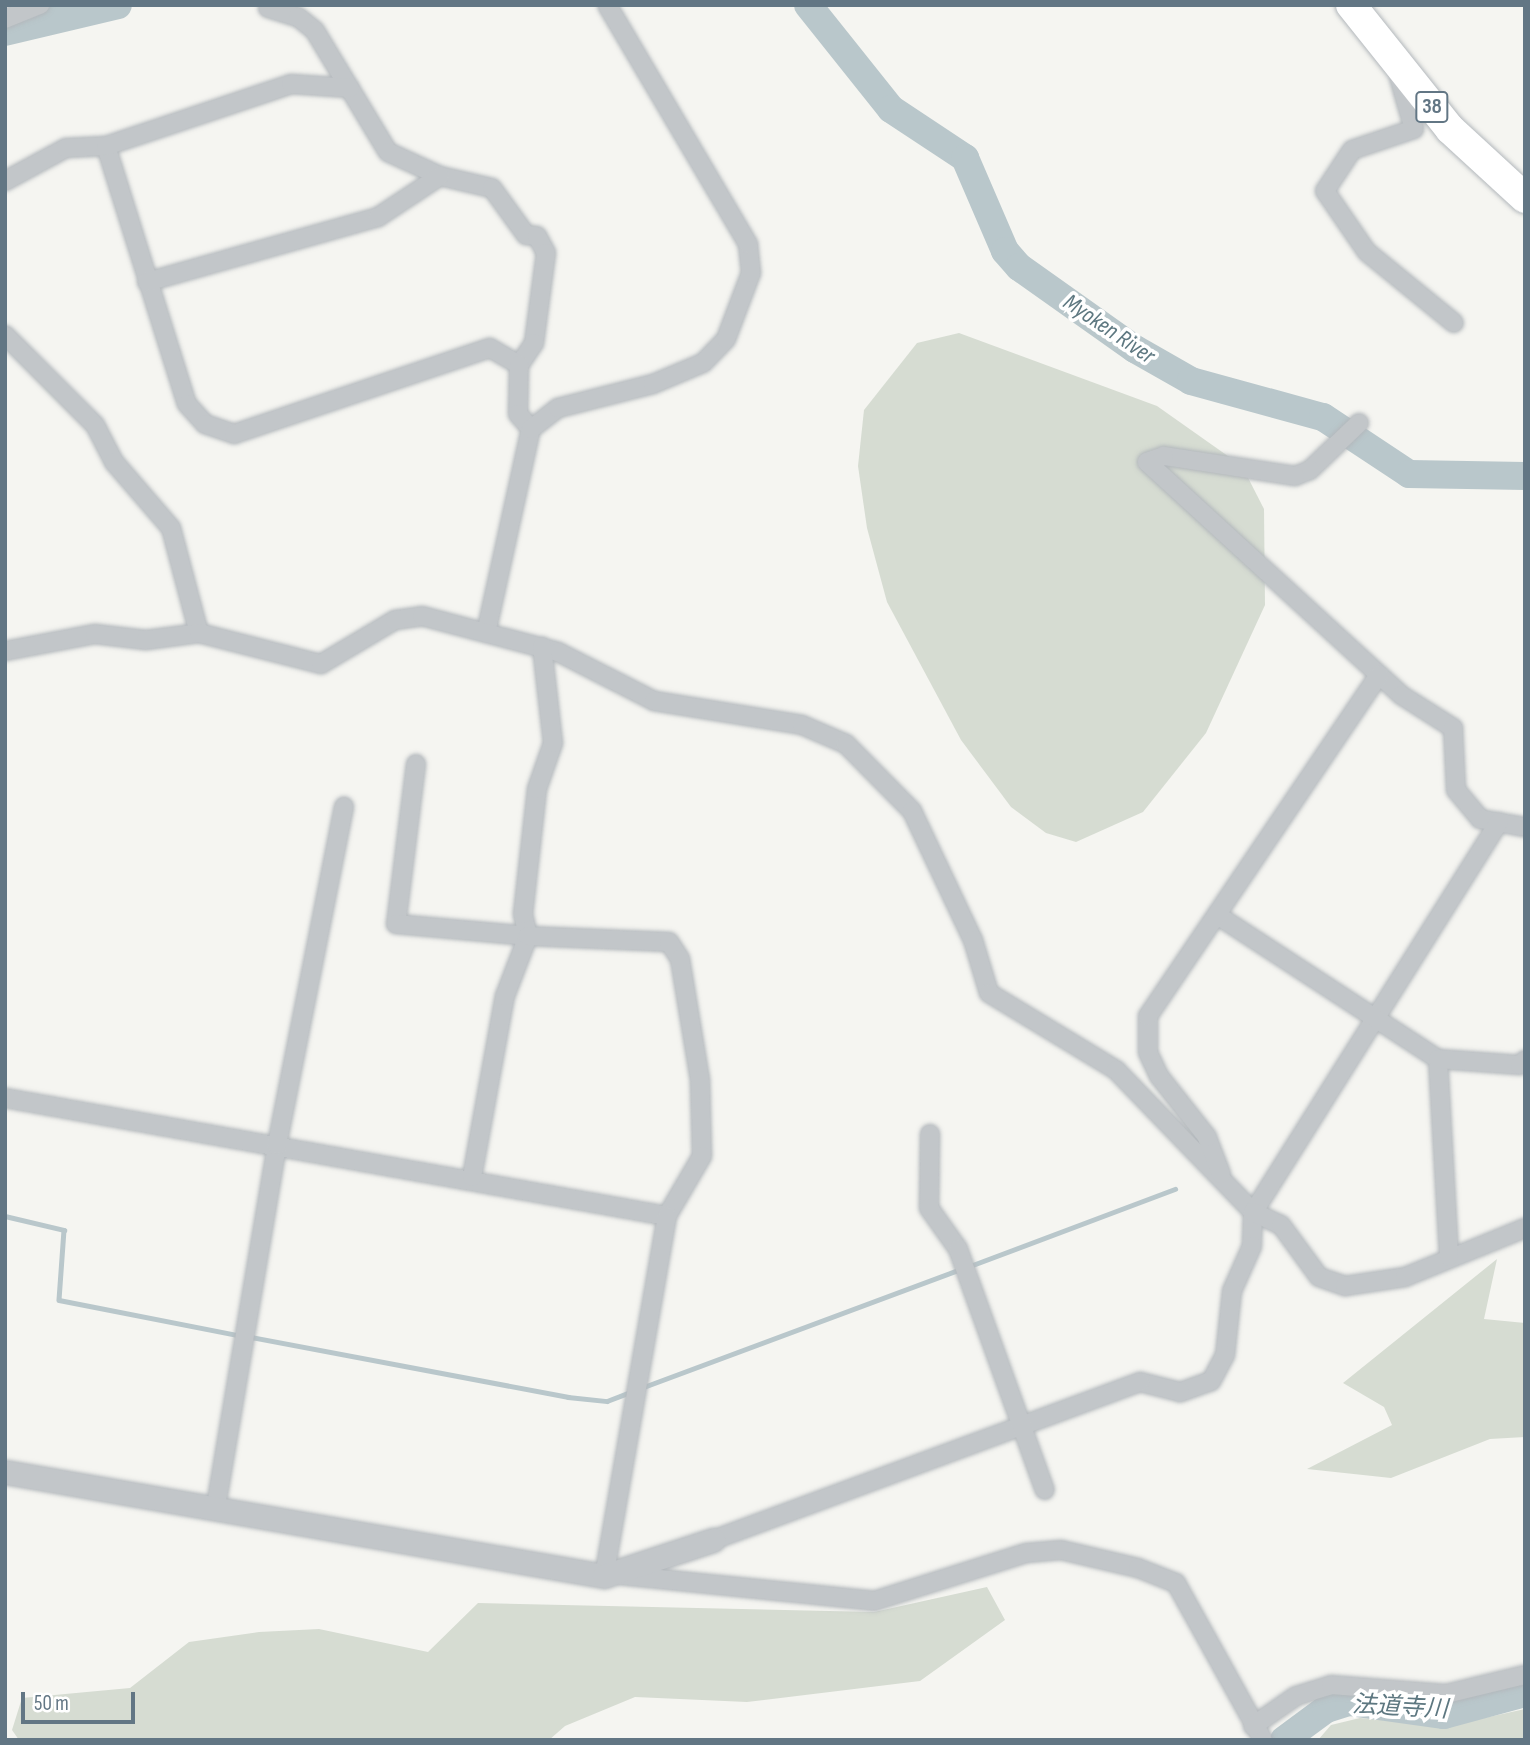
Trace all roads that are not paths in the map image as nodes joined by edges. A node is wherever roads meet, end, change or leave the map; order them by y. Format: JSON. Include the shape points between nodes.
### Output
{"nodes":[{"id":1,"x":40,"y":5,"type":"edge"},
{"id":2,"x":607,"y":5,"type":"edge"},
{"id":3,"x":1351,"y":5,"type":"edge"},
{"id":4,"x":268,"y":8,"type":"dead end"},
{"id":5,"x":5,"y":19,"type":"edge"},
{"id":6,"x":1395,"y":61,"type":"junction"},
{"id":7,"x":350,"y":88,"type":"junction"},
{"id":8,"x":106,"y":146,"type":"junction"},
{"id":9,"x":440,"y":176,"type":"junction"},
{"id":10,"x":5,"y":181,"type":"edge"},
{"id":11,"x":1525,"y":198,"type":"edge"},
{"id":12,"x":147,"y":282,"type":"junction"},
{"id":13,"x":1454,"y":323,"type":"dead end"},
{"id":14,"x":5,"y":335,"type":"edge"},
{"id":15,"x":519,"y":365,"type":"junction"},
{"id":16,"x":1359,"y":423,"type":"dead end"},
{"id":17,"x":531,"y":429,"type":"junction"},
{"id":18,"x":199,"y":633,"type":"junction"},
{"id":19,"x":486,"y":634,"type":"junction"},
{"id":20,"x":542,"y":647,"type":"junction"},
{"id":21,"x":5,"y":651,"type":"edge"},
{"id":22,"x":1379,"y":675,"type":"junction"},
{"id":23,"x":416,"y":764,"type":"dead end"},
{"id":24,"x":344,"y":807,"type":"dead end"},
{"id":25,"x":1499,"y":822,"type":"junction"},
{"id":26,"x":1525,"y":827,"type":"edge"},
{"id":27,"x":1217,"y":915,"type":"junction"},
{"id":28,"x":528,"y":936,"type":"junction"},
{"id":29,"x":1377,"y":1018,"type":"junction"},
{"id":30,"x":1438,"y":1059,"type":"junction"},
{"id":31,"x":1525,"y":1060,"type":"edge"},
{"id":32,"x":5,"y":1098,"type":"edge"},
{"id":33,"x":930,"y":1134,"type":"dead end"},
{"id":34,"x":277,"y":1144,"type":"junction"},
{"id":35,"x":472,"y":1177,"type":"junction"},
{"id":36,"x":1225,"y":1183,"type":"junction"},
{"id":37,"x":1253,"y":1212,"type":"junction"},
{"id":38,"x":667,"y":1216,"type":"junction"},
{"id":39,"x":1525,"y":1228,"type":"edge"},
{"id":40,"x":1449,"y":1257,"type":"junction"},
{"id":41,"x":1023,"y":1426,"type":"junction"},
{"id":42,"x":5,"y":1472,"type":"edge"},
{"id":43,"x":1045,"y":1490,"type":"dead end"},
{"id":44,"x":216,"y":1506,"type":"junction"},
{"id":45,"x":713,"y":1540,"type":"joint"},
{"id":46,"x":612,"y":1576,"type":"junction"},
{"id":47,"x":1525,"y":1675,"type":"edge"},
{"id":48,"x":1257,"y":1732,"type":"edge"}],
"edges":[{"from":1,"to":5,"type":"street"},
{"from":2,"to":17,"type":"street","via":[[748,244],[751,273],[744,306],[703,363],[653,384],[558,408]]},
{"from":3,"to":6,"type":"main road","number":"38"},
{"from":4,"to":7,"type":"street","via":[[298,17],[315,31]]},
{"from":6,"to":11,"type":"main road","number":"38","via":[[1458,138]]},
{"from":6,"to":13,"type":"street","via":[[1414,129],[1352,150],[1325,191],[1367,252]]},
{"from":7,"to":8,"type":"street","via":[[290,83]]},
{"from":7,"to":9,"type":"street","via":[[388,152]]},
{"from":8,"to":10,"type":"street","via":[[66,148]]},
{"from":8,"to":12,"type":"street"},
{"from":9,"to":12,"type":"street","via":[[379,217]]},
{"from":9,"to":15,"type":"street","via":[[499,193],[546,253],[534,343]]},
{"from":12,"to":15,"type":"street","via":[[187,404],[205,424],[234,433],[477,348],[490,348]]},
{"from":14,"to":18,"type":"street","via":[[95,425],[114,462],[172,528]]},
{"from":15,"to":17,"type":"street","via":[[518,414]]},
{"from":16,"to":22,"type":"street","via":[[1310,470],[1295,475],[1164,456],[1147,462]]},
{"from":17,"to":19,"type":"street"},
{"from":18,"to":19,"type":"street","via":[[321,664],[395,620],[422,616]]},
{"from":18,"to":21,"type":"street","via":[[146,640],[95,634]]},
{"from":19,"to":20,"type":"street"},
{"from":20,"to":28,"type":"street","via":[[553,743],[537,789],[523,914]]},
{"from":20,"to":36,"type":"street","via":[[654,701],[802,724],[846,744],[912,811],[973,940],[989,993],[1116,1070]]},
{"from":22,"to":25,"type":"street","via":[[1453,728],[1456,790],[1480,819]]},
{"from":22,"to":27,"type":"street"},
{"from":23,"to":28,"type":"street","via":[[396,924]]},
{"from":24,"to":34,"type":"street"},
{"from":25,"to":26,"type":"street"},
{"from":25,"to":29,"type":"street"},
{"from":27,"to":29,"type":"street"},
{"from":27,"to":36,"type":"street","via":[[1148,1016],[1148,1052],[1159,1076],[1207,1137]]},
{"from":28,"to":35,"type":"street","via":[[505,996]]},
{"from":28,"to":38,"type":"street","via":[[669,942],[680,959],[700,1080],[702,1156]]},
{"from":29,"to":30,"type":"street"},
{"from":29,"to":37,"type":"street"},
{"from":30,"to":31,"type":"street","via":[[1520,1065]]},
{"from":30,"to":40,"type":"street"},
{"from":32,"to":34,"type":"street"},
{"from":33,"to":41,"type":"street","via":[[929,1208],[958,1249]]},
{"from":34,"to":35,"type":"street"},
{"from":34,"to":44,"type":"street"},
{"from":35,"to":38,"type":"street"},
{"from":36,"to":37,"type":"street"},
{"from":37,"to":40,"type":"street","via":[[1280,1225],[1319,1277],[1345,1286],[1405,1277]]},
{"from":37,"to":41,"type":"street","via":[[1252,1246],[1232,1291],[1225,1355],[1211,1381],[1180,1392],[1140,1382]]},
{"from":38,"to":46,"type":"street"},
{"from":39,"to":40,"type":"street"},
{"from":41,"to":43,"type":"street"},
{"from":41,"to":45,"type":"street"},
{"from":42,"to":44,"type":"street"},
{"from":44,"to":46,"type":"street"},
{"from":45,"to":46,"type":"street"},
{"from":46,"to":48,"type":"street","via":[[874,1601],[1026,1553],[1061,1550],[1138,1567],[1177,1583]]},
{"from":47,"to":48,"type":"street","via":[[1446,1694],[1331,1685],[1296,1696]]}]}
